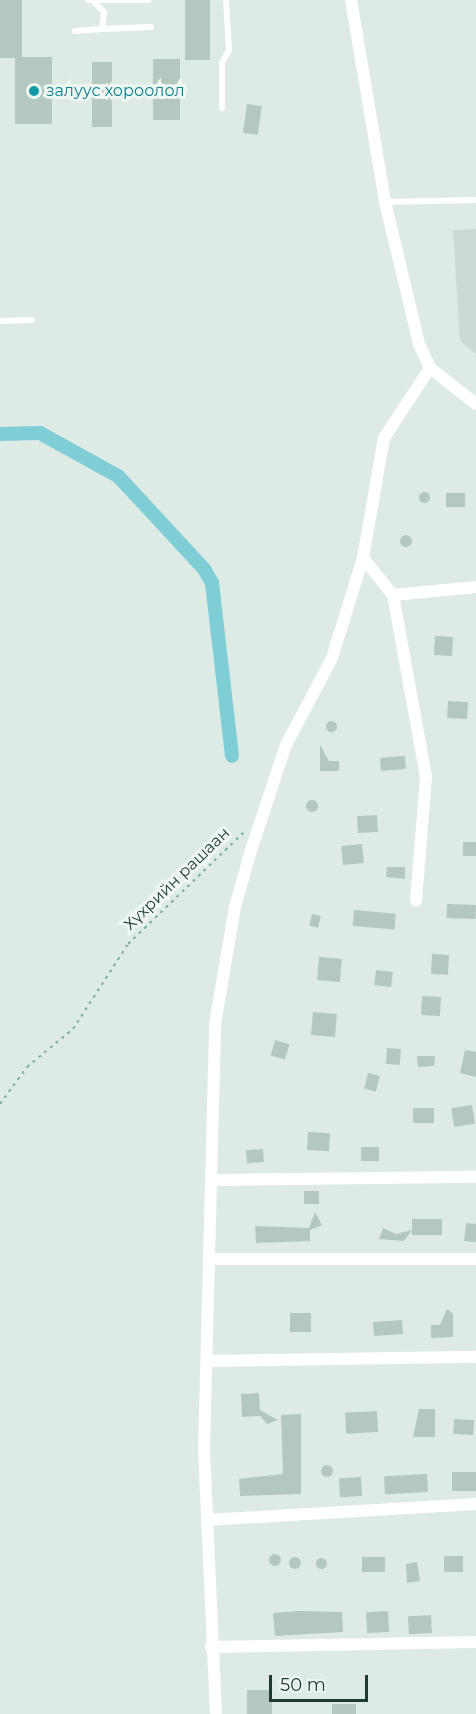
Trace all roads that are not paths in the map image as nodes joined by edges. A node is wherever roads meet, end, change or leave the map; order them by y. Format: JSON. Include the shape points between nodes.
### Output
{"nodes":[{"id":1,"x":88,"y":0,"type":"edge"},
{"id":2,"x":148,"y":0,"type":"edge"},
{"id":3,"x":225,"y":0,"type":"edge"},
{"id":4,"x":351,"y":0,"type":"edge"},
{"id":5,"x":95,"y":3,"type":"junction"},
{"id":6,"x":151,"y":27,"type":"dead end"},
{"id":7,"x":102,"y":29,"type":"junction"},
{"id":8,"x":75,"y":31,"type":"dead end"},
{"id":9,"x":222,"y":108,"type":"dead end"},
{"id":10,"x":476,"y":200,"type":"edge"},
{"id":11,"x":385,"y":202,"type":"junction"},
{"id":12,"x":32,"y":320,"type":"dead end"},
{"id":13,"x":0,"y":321,"type":"edge"},
{"id":14,"x":430,"y":368,"type":"junction"},
{"id":15,"x":476,"y":404,"type":"edge"},
{"id":16,"x":363,"y":558,"type":"junction"},
{"id":17,"x":476,"y":587,"type":"edge"},
{"id":18,"x":393,"y":596,"type":"junction"},
{"id":19,"x":416,"y":901,"type":"dead end"},
{"id":20,"x":476,"y":1177,"type":"edge"},
{"id":21,"x":214,"y":1180,"type":"junction"},
{"id":22,"x":211,"y":1259,"type":"junction"},
{"id":23,"x":476,"y":1259,"type":"edge"},
{"id":24,"x":476,"y":1357,"type":"edge"},
{"id":25,"x":208,"y":1361,"type":"junction"},
{"id":26,"x":476,"y":1504,"type":"edge"},
{"id":27,"x":207,"y":1520,"type":"junction"},
{"id":28,"x":476,"y":1642,"type":"edge"},
{"id":29,"x":211,"y":1647,"type":"junction"},
{"id":30,"x":216,"y":1714,"type":"edge"}],
"edges":[{"from":1,"to":5,"type":"lane"},
{"from":2,"to":5,"type":"lane"},
{"from":3,"to":9,"type":"lane","via":[[229,50],[222,63]]},
{"from":4,"to":11,"type":"street"},
{"from":5,"to":7,"type":"lane","via":[[104,12]]},
{"from":6,"to":7,"type":"lane"},
{"from":7,"to":8,"type":"lane"},
{"from":10,"to":11,"type":"lane"},
{"from":11,"to":14,"type":"street","via":[[410,315]]},
{"from":12,"to":13,"type":"lane"},
{"from":14,"to":15,"type":"street"},
{"from":14,"to":16,"type":"street","via":[[384,438]]},
{"from":16,"to":18,"type":"street"},
{"from":16,"to":21,"type":"street","via":[[332,658],[286,745],[235,908],[215,1024]]},
{"from":17,"to":18,"type":"street"},
{"from":18,"to":19,"type":"street","via":[[426,777]]},
{"from":20,"to":21,"type":"street"},
{"from":21,"to":22,"type":"street"},
{"from":22,"to":23,"type":"street"},
{"from":22,"to":25,"type":"street"},
{"from":24,"to":25,"type":"street"},
{"from":25,"to":27,"type":"street"},
{"from":26,"to":27,"type":"street"},
{"from":27,"to":29,"type":"street"},
{"from":28,"to":29,"type":"street"},
{"from":29,"to":30,"type":"street"}]}
